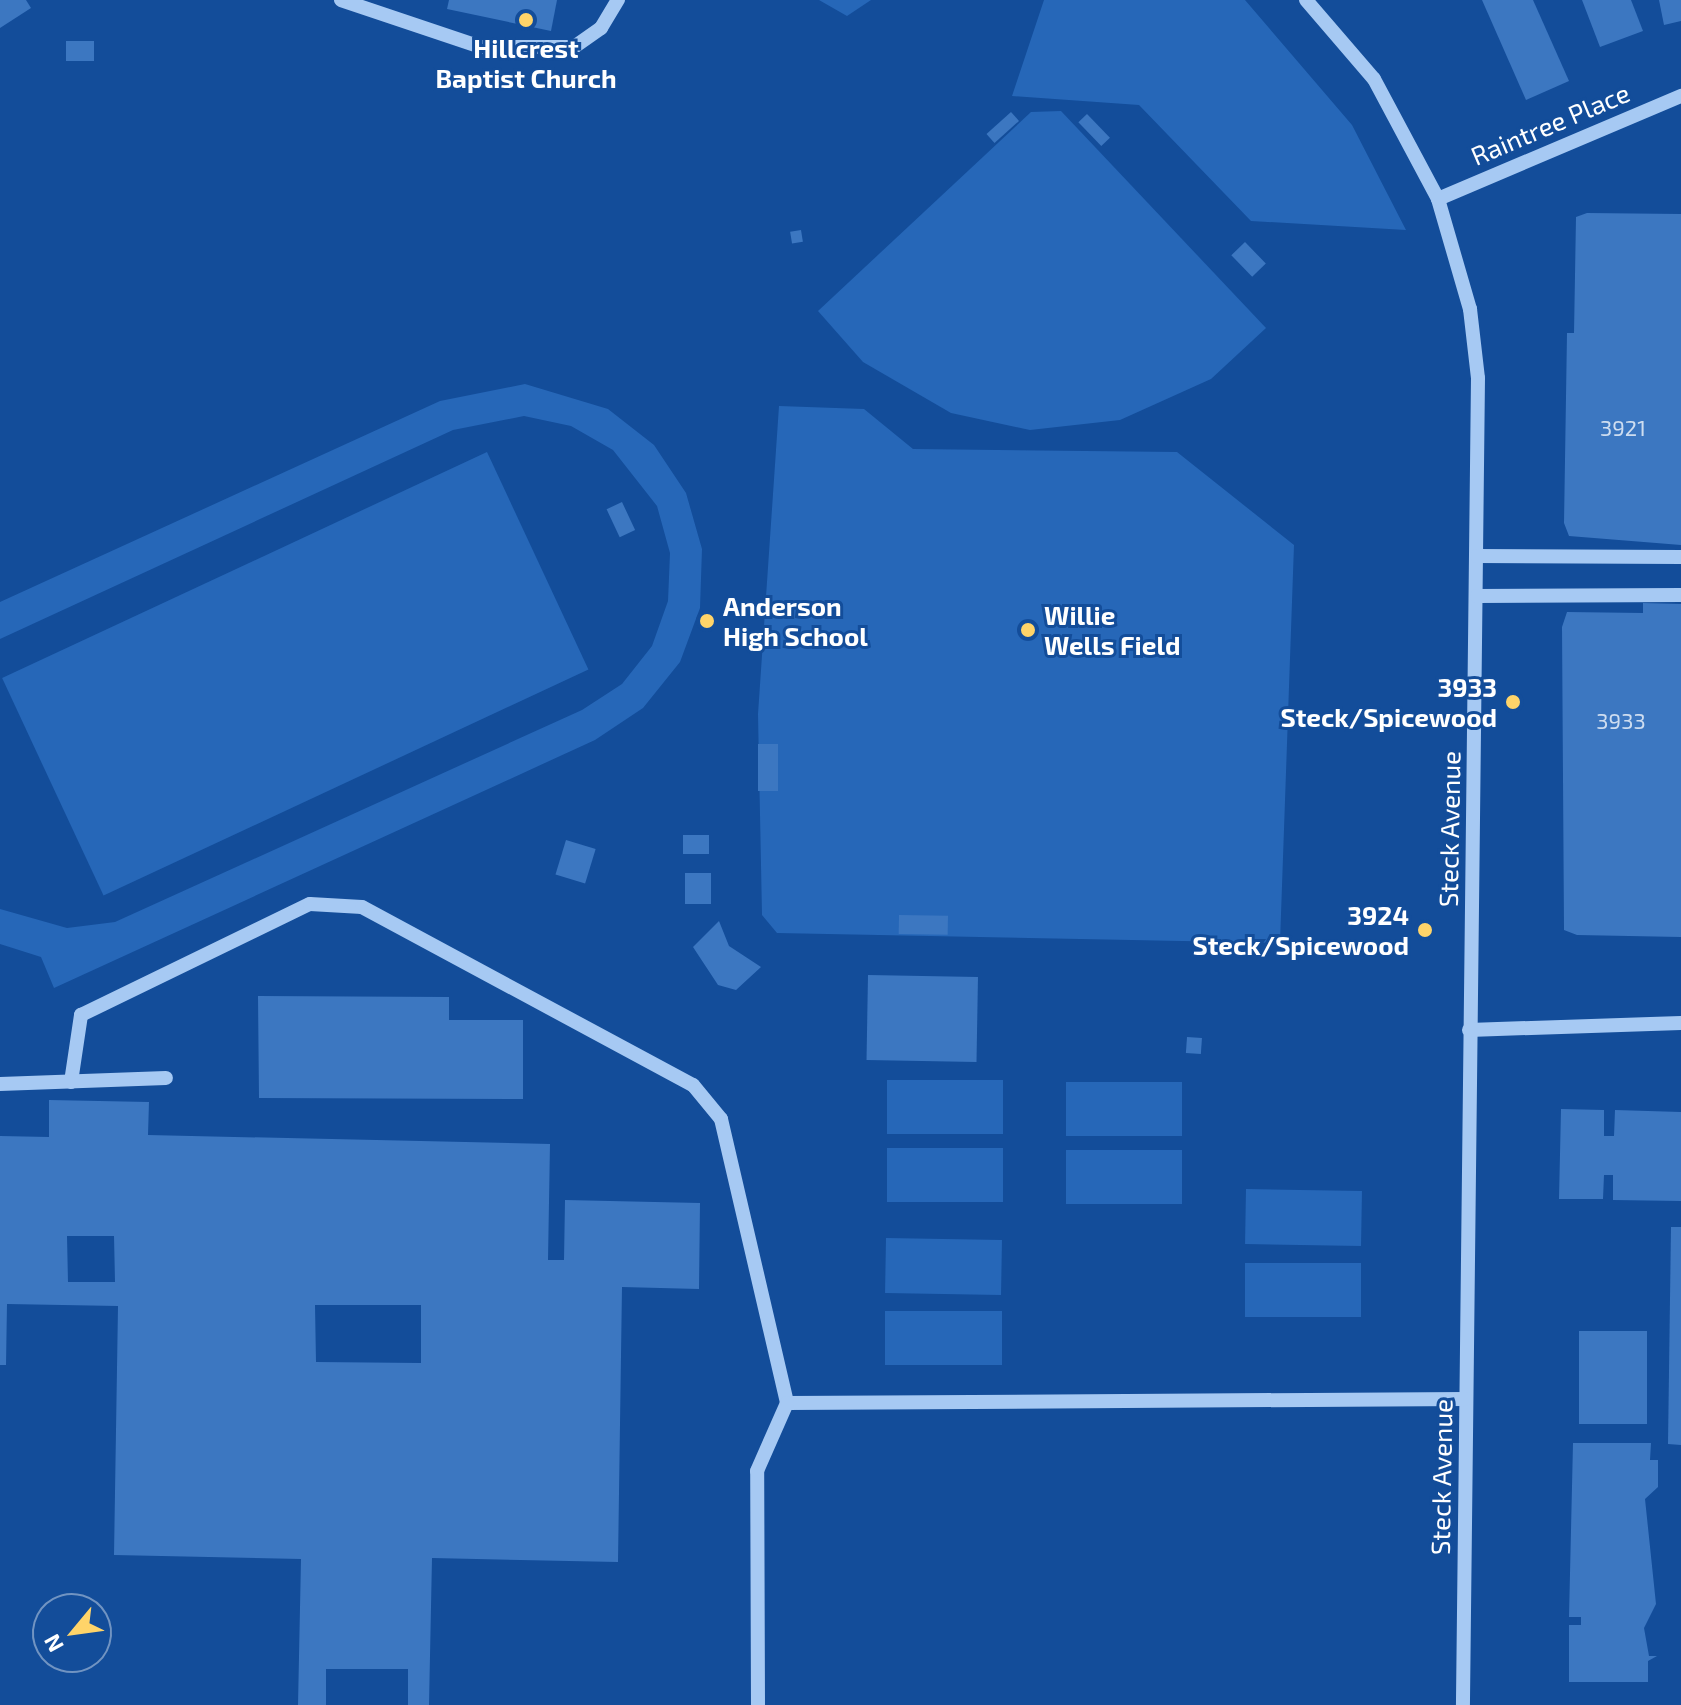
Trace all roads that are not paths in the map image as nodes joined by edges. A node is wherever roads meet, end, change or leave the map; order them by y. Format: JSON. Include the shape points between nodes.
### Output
{"nodes":[{"id":1,"x":341,"y":0,"type":"edge"},
{"id":2,"x":618,"y":0,"type":"edge"},
{"id":3,"x":1306,"y":0,"type":"edge"},
{"id":4,"x":1681,"y":96,"type":"edge"},
{"id":5,"x":1438,"y":199,"type":"junction"},
{"id":6,"x":1477,"y":556,"type":"junction"},
{"id":7,"x":1681,"y":557,"type":"edge"},
{"id":8,"x":1681,"y":595,"type":"edge"},
{"id":9,"x":1477,"y":596,"type":"junction"},
{"id":10,"x":1681,"y":1023,"type":"edge"},
{"id":11,"x":1469,"y":1030,"type":"junction"},
{"id":12,"x":166,"y":1078,"type":"dead end"},
{"id":13,"x":71,"y":1082,"type":"junction"},
{"id":14,"x":0,"y":1084,"type":"edge"},
{"id":15,"x":1466,"y":1399,"type":"junction"},
{"id":16,"x":787,"y":1403,"type":"junction"},
{"id":17,"x":758,"y":1705,"type":"edge"},
{"id":18,"x":1463,"y":1705,"type":"edge"}],
"edges":[{"from":1,"to":2,"type":"street","via":[[481,47],[574,47],[601,28]]},
{"from":3,"to":5,"type":"street","name":"Steck Avenue","via":[[1374,79]]},
{"from":4,"to":5,"type":"street","name":"Raintree Place"},
{"from":5,"to":6,"type":"street","name":"Steck Avenue","via":[[1470,309],[1478,378]]},
{"from":6,"to":7,"type":"street"},
{"from":6,"to":9,"type":"street","name":"Steck Avenue"},
{"from":8,"to":9,"type":"street"},
{"from":9,"to":11,"type":"street","name":"Steck Avenue"},
{"from":10,"to":11,"type":"street"},
{"from":11,"to":15,"type":"street","name":"Steck Avenue"},
{"from":12,"to":13,"type":"street"},
{"from":13,"to":14,"type":"street"},
{"from":13,"to":16,"type":"street","via":[[81,1015],[310,904],[362,907],[693,1085],[721,1119]]},
{"from":15,"to":16,"type":"street"},
{"from":15,"to":18,"type":"street","name":"Steck Avenue"},
{"from":16,"to":17,"type":"street","via":[[757,1471]]}]}
